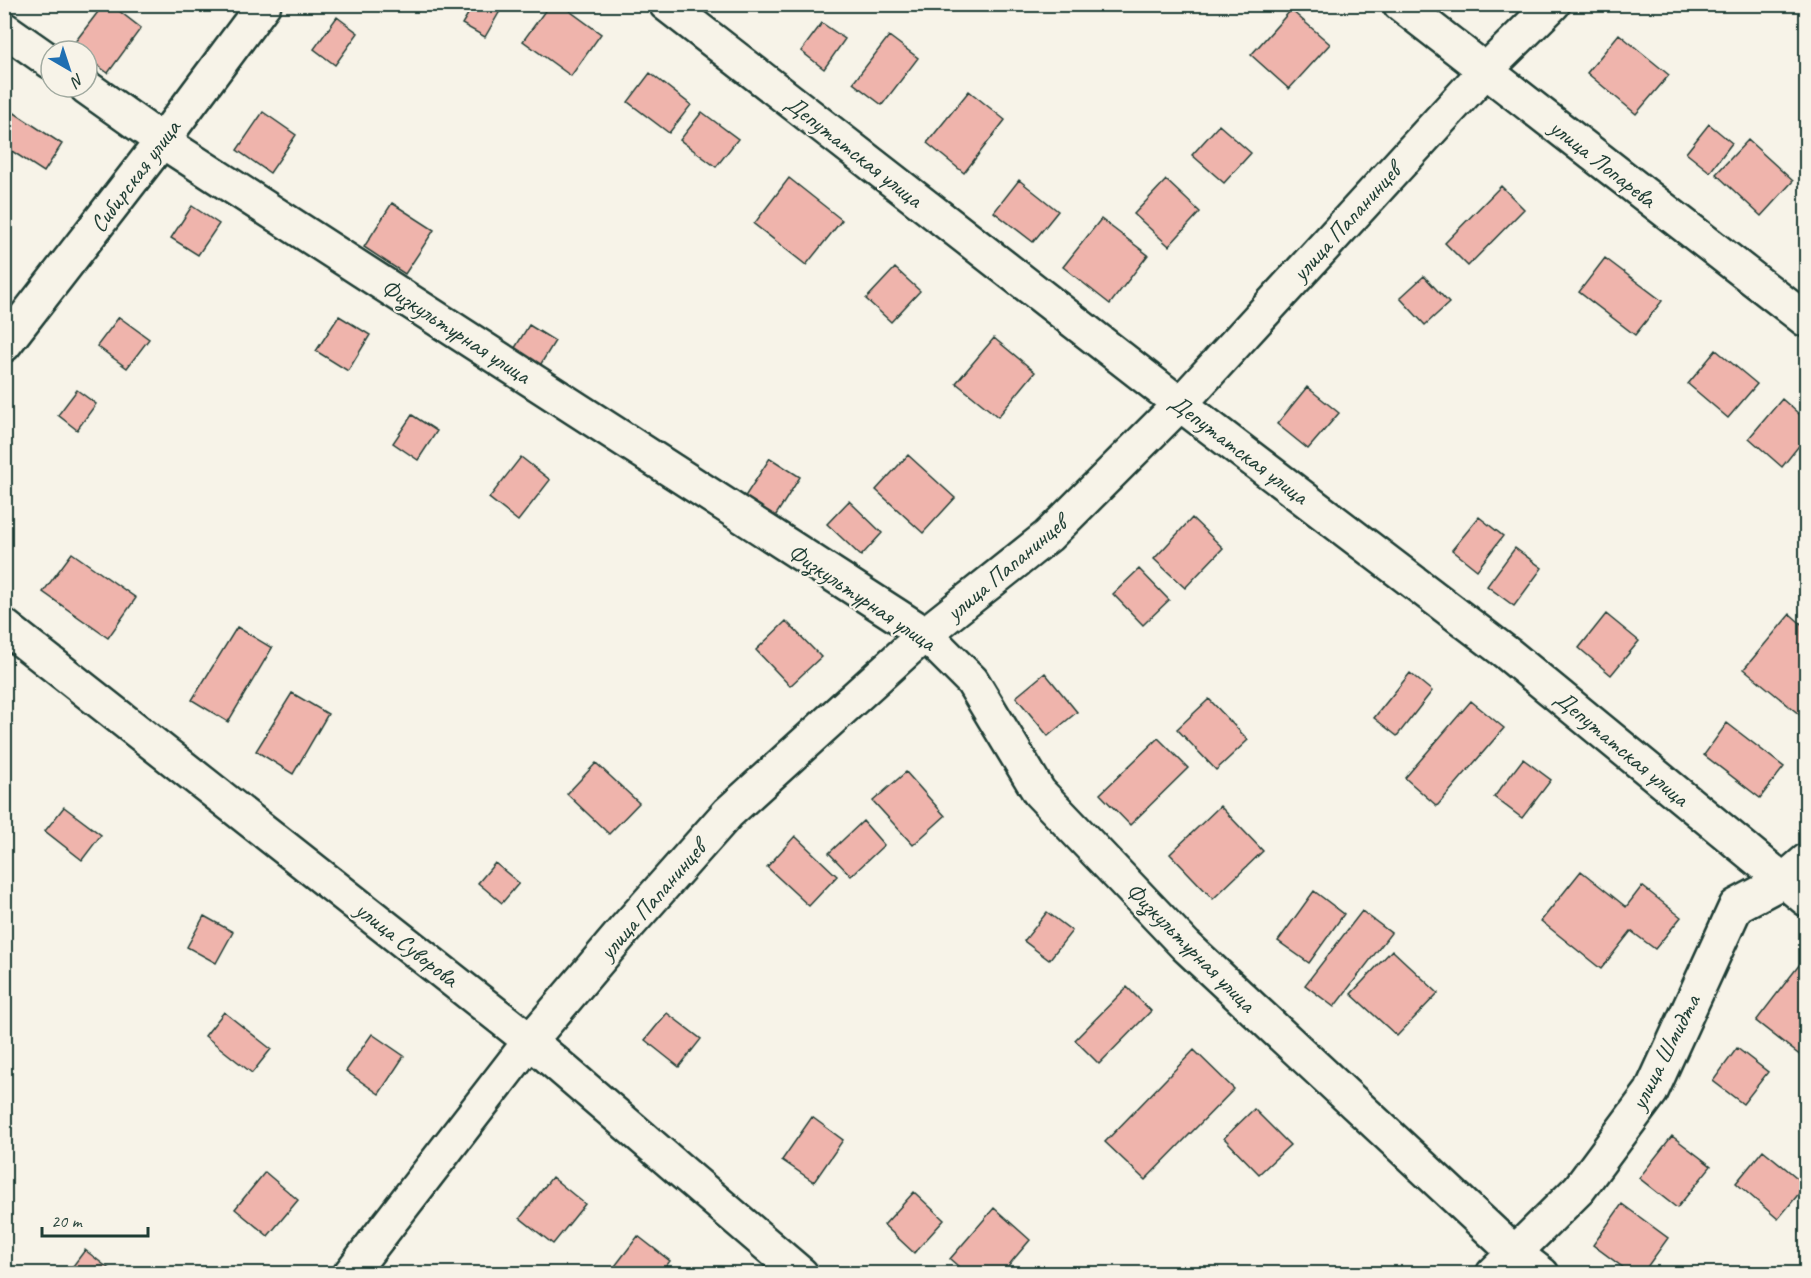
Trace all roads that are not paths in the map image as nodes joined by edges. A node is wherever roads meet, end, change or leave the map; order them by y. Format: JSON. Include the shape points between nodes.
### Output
{"nodes":[{"id":1,"x":264,"y":4,"type":"edge"},
{"id":2,"x":666,"y":4,"type":"edge"},
{"id":3,"x":1400,"y":4,"type":"edge"},
{"id":4,"x":1553,"y":4,"type":"edge"},
{"id":5,"x":4,"y":29,"type":"edge"},
{"id":6,"x":39,"y":54,"type":"edge"},
{"id":7,"x":1485,"y":71,"type":"junction"},
{"id":8,"x":99,"y":96,"type":"edge"},
{"id":9,"x":162,"y":141,"type":"junction"},
{"id":10,"x":1806,"y":320,"type":"edge"},
{"id":11,"x":4,"y":345,"type":"edge"},
{"id":12,"x":1180,"y":404,"type":"junction"},
{"id":13,"x":4,"y":626,"type":"edge"},
{"id":14,"x":925,"y":634,"type":"junction"},
{"id":15,"x":1798,"y":880,"type":"edge"},
{"id":16,"x":530,"y":1041,"type":"junction"},
{"id":17,"x":1504,"y":1263,"type":"edge"},
{"id":18,"x":350,"y":1274,"type":"edge"},
{"id":19,"x":801,"y":1274,"type":"edge"},
{"id":20,"x":1542,"y":1274,"type":"edge"}],
"edges":[{"from":1,"to":9,"type":"street","name":"Сибирская улица"},
{"from":2,"to":12,"type":"street","name":"Депутатская улица"},
{"from":3,"to":7,"type":"street","name":"улица Лопарева"},
{"from":4,"to":7,"type":"street","name":"улица Папанинцев"},
{"from":5,"to":6,"type":"street"},
{"from":7,"to":10,"type":"street","name":"улица Лопарева"},
{"from":7,"to":12,"type":"street","name":"улица Папанинцев"},
{"from":8,"to":9,"type":"street","name":"Физкультурная улица"},
{"from":9,"to":11,"type":"street","name":"Сибирская улица"},
{"from":9,"to":14,"type":"street","name":"Физкультурная улица"},
{"from":12,"to":14,"type":"street","name":"улица Папанинцев","via":[[1048,536]]},
{"from":12,"to":15,"type":"street","name":"Депутатская улица"},
{"from":13,"to":16,"type":"street","name":"улица Суворова"},
{"from":14,"to":16,"type":"street","name":"улица Папанинцев","via":[[729,813]]},
{"from":14,"to":17,"type":"street","name":"Физкультурная улица","via":[[972,681],[1039,792],[1186,946]]},
{"from":15,"to":17,"type":"street","name":"улица Шмидта","via":[[1736,906],[1651,1092],[1579,1189]]},
{"from":16,"to":18,"type":"street","name":"улица Папанинцев"},
{"from":16,"to":19,"type":"street","name":"улица Суворова"},
{"from":17,"to":20,"type":"street","name":"Физкультурная улица"}]}
